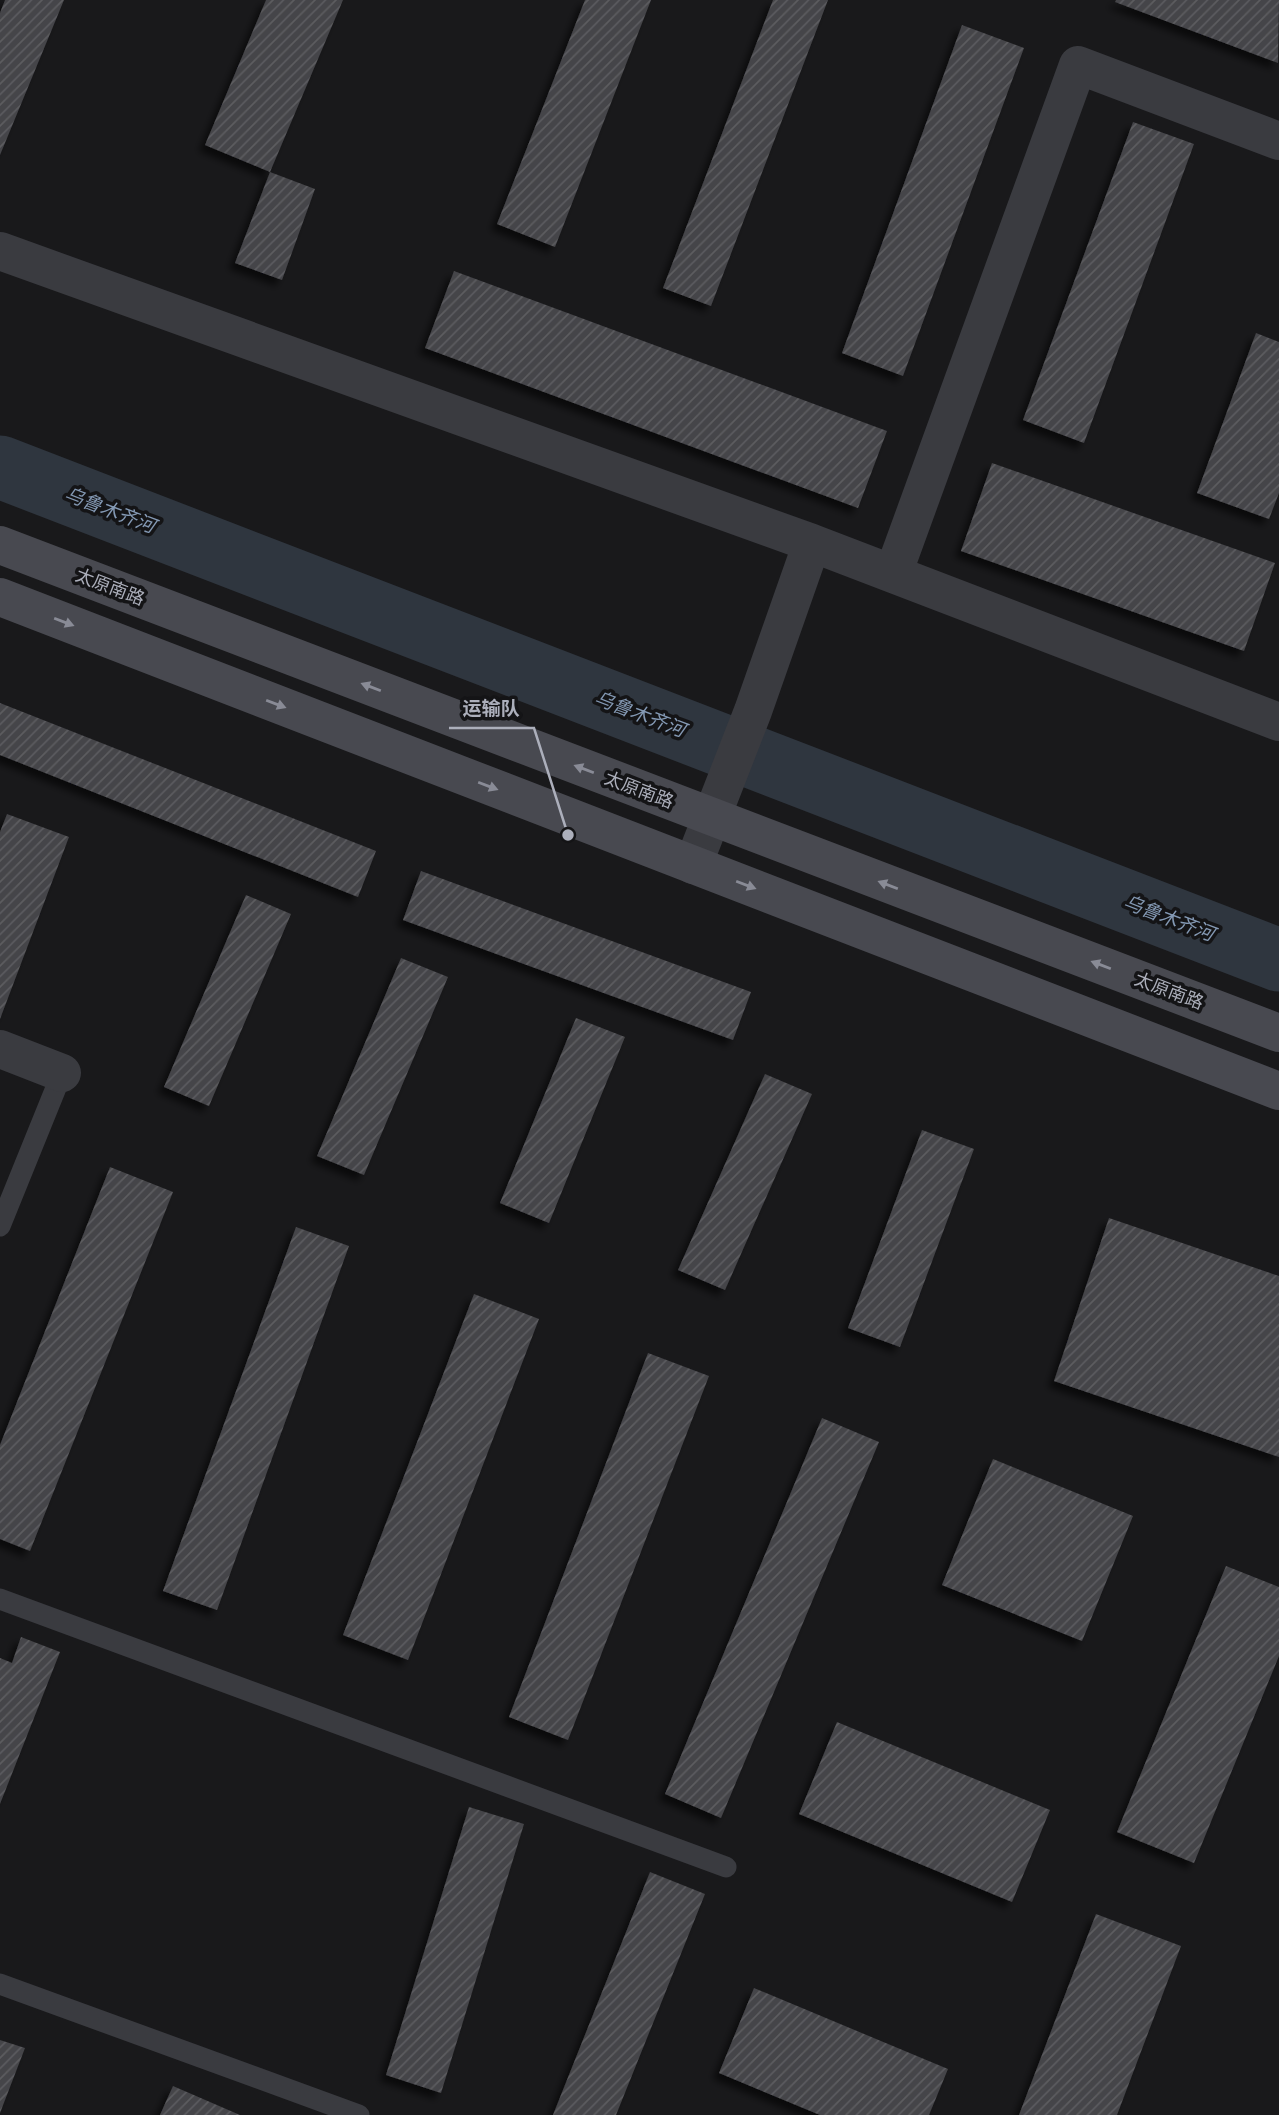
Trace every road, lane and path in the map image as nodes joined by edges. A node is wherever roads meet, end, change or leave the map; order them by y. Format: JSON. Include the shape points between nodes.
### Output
{"nodes":[{"id":1,"x":1279,"y":141,"type":"edge"},
{"id":2,"x":0,"y":251,"type":"edge"},
{"id":3,"x":813,"y":543,"type":"junction"},
{"id":4,"x":0,"y":545,"type":"edge"},
{"id":5,"x":893,"y":574,"type":"junction"},
{"id":6,"x":0,"y":597,"type":"edge"},
{"id":7,"x":1276,"y":711,"type":"edge"},
{"id":8,"x":718,"y":800,"type":"junction"},
{"id":9,"x":693,"y":865,"type":"junction"},
{"id":10,"x":1279,"y":1033,"type":"edge"},
{"id":11,"x":0,"y":1049,"type":"edge"},
{"id":12,"x":62,"y":1073,"type":"joint"},
{"id":13,"x":1279,"y":1091,"type":"edge"},
{"id":14,"x":0,"y":1226,"type":"edge"},
{"id":15,"x":0,"y":1599,"type":"edge"},
{"id":16,"x":726,"y":1867,"type":"dead end"},
{"id":17,"x":0,"y":1984,"type":"edge"},
{"id":18,"x":359,"y":2115,"type":"edge"}],
"edges":[{"from":1,"to":5,"type":"street","via":[[1078,65]]},
{"from":2,"to":3,"type":"street"},
{"from":3,"to":5,"type":"street"},
{"from":3,"to":8,"type":"street"},
{"from":8,"to":4,"type":"main road","name":"太原南路","one_way":true},
{"from":5,"to":7,"type":"street"},
{"from":6,"to":9,"type":"main road","one_way":true},
{"from":8,"to":9,"type":"street"},
{"from":10,"to":8,"type":"main road","name":"太原南路","one_way":true},
{"from":9,"to":13,"type":"main road","one_way":true},
{"from":11,"to":12,"type":"street"},
{"from":12,"to":14,"type":"lane"},
{"from":15,"to":16,"type":"lane"},
{"from":17,"to":18,"type":"lane"}]}
